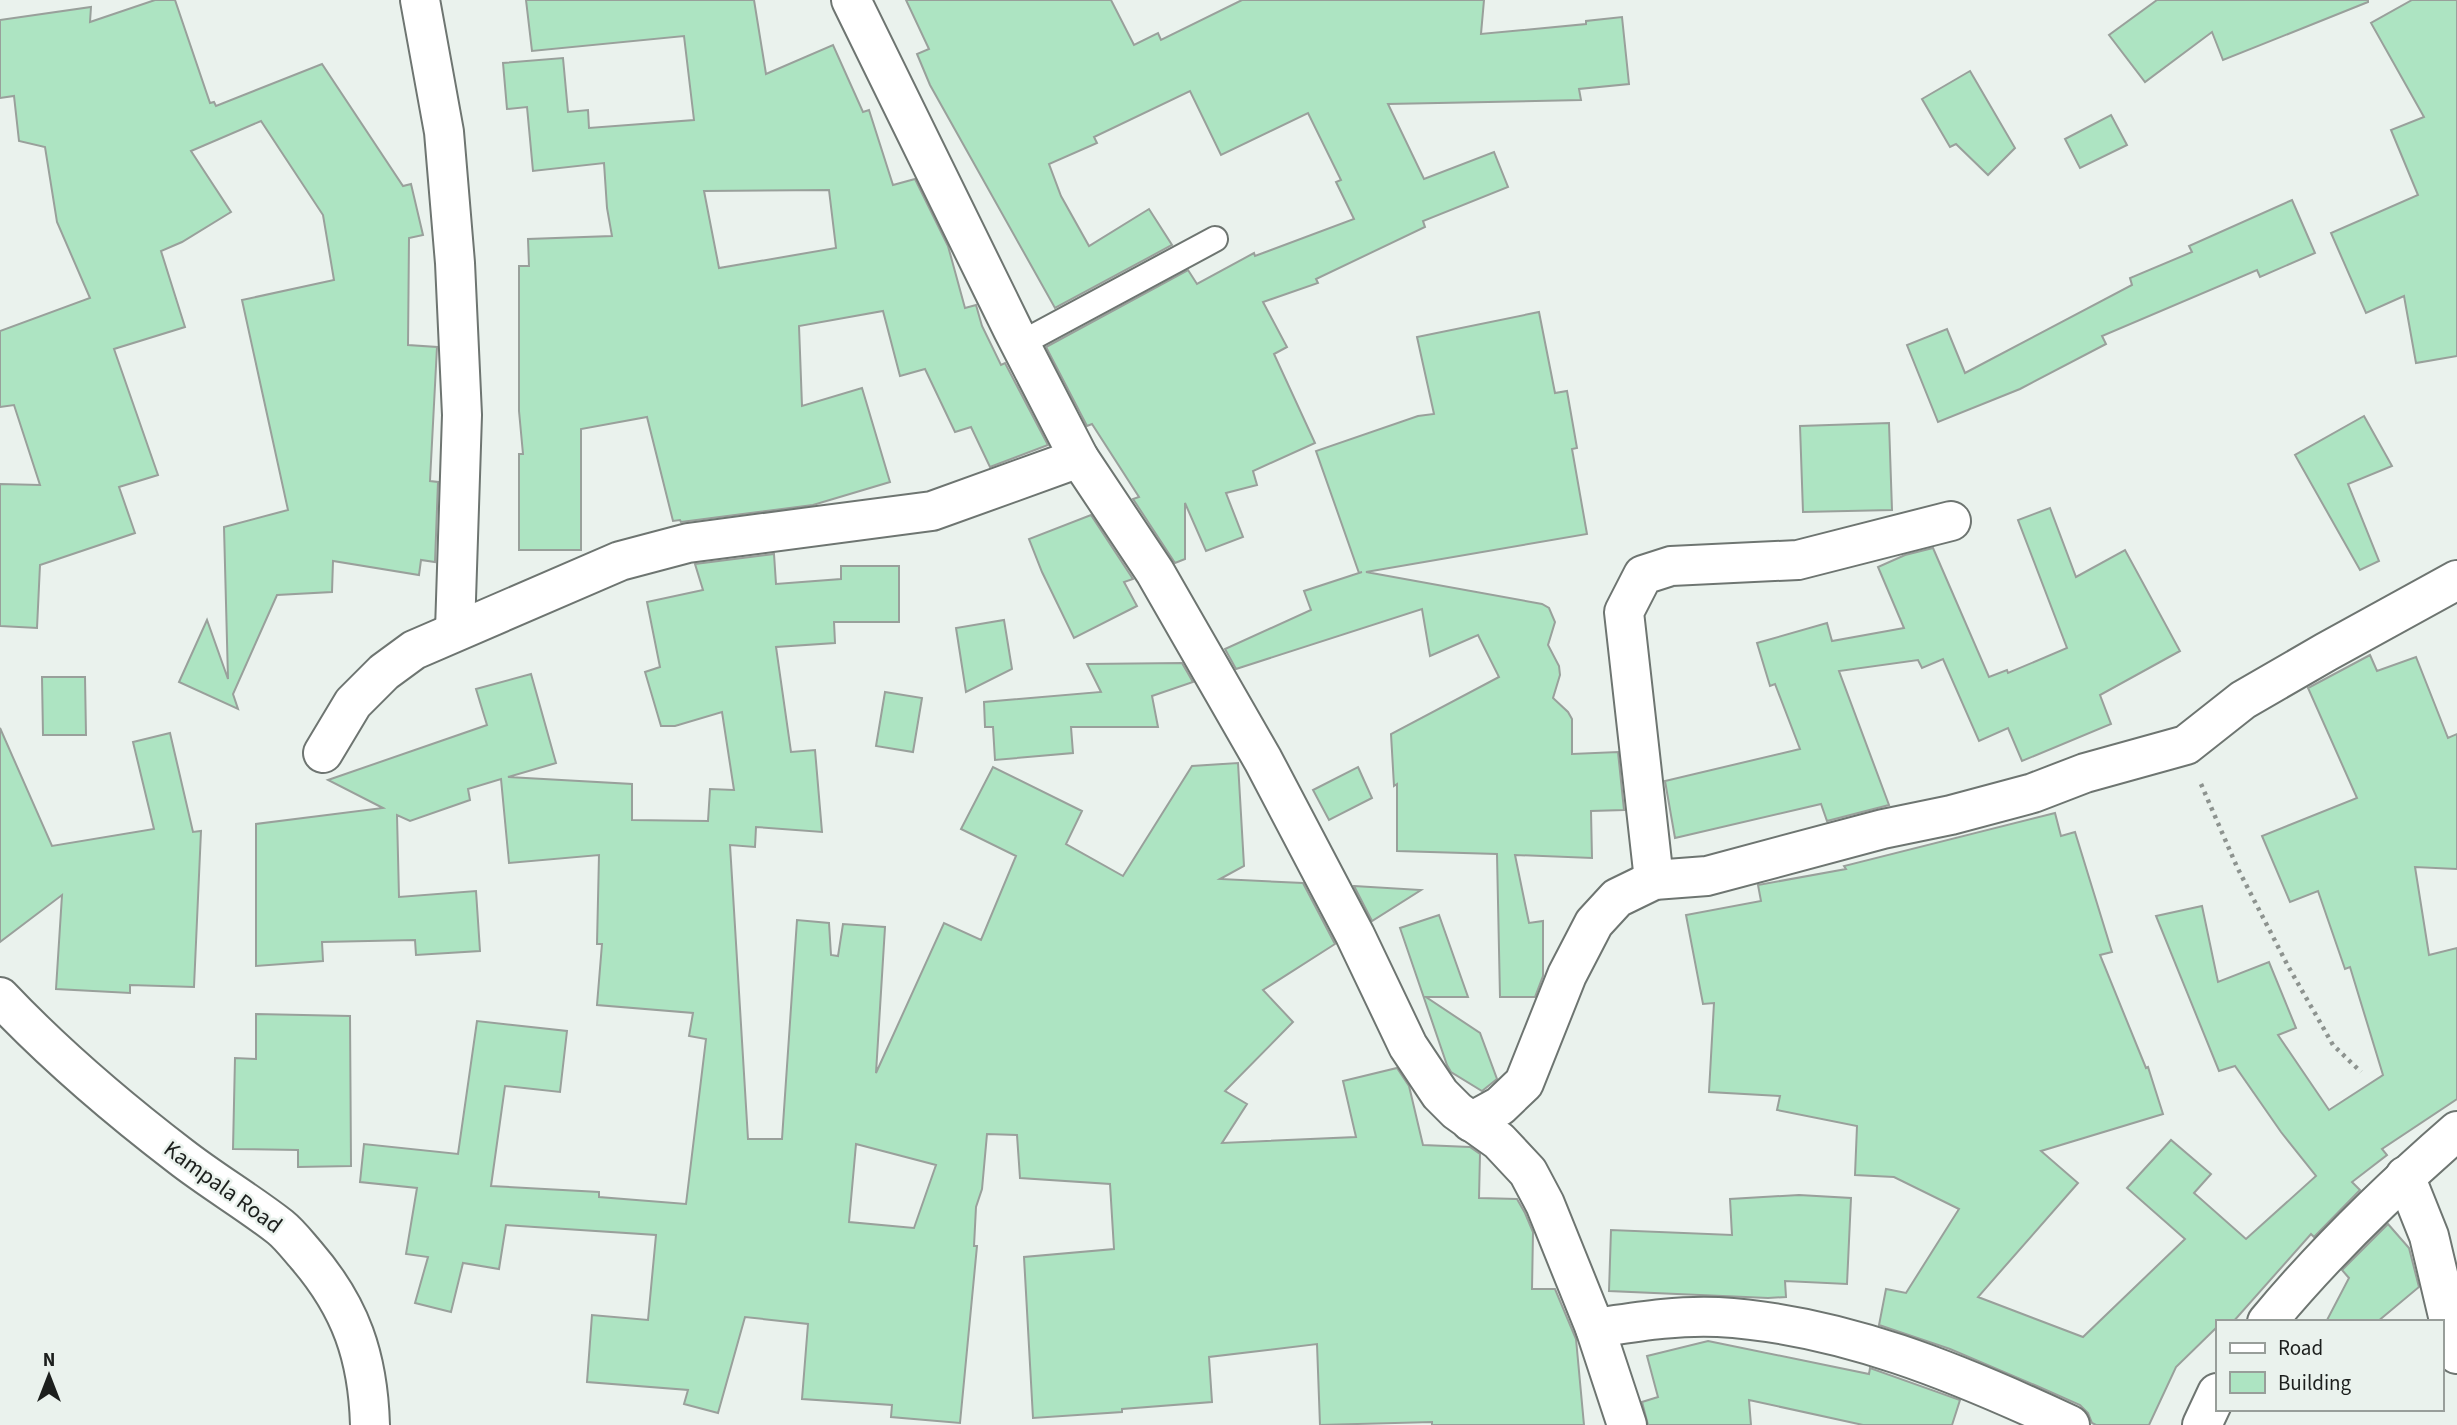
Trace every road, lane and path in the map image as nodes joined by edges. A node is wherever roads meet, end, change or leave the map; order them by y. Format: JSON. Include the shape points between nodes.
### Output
{"nodes":[{"id":1,"x":419,"y":0,"type":"edge"},
{"id":2,"x":851,"y":0,"type":"edge"},
{"id":3,"x":1214,"y":240,"type":"dead end"},
{"id":4,"x":1020,"y":344,"type":"junction"},
{"id":5,"x":1079,"y":458,"type":"junction"},
{"id":6,"x":1951,"y":521,"type":"dead end"},
{"id":7,"x":2457,"y":580,"type":"edge"},
{"id":8,"x":455,"y":630,"type":"junction"},
{"id":9,"x":2186,"y":745,"type":"junction"},
{"id":10,"x":323,"y":753,"type":"dead end"},
{"id":11,"x":1654,"y":880,"type":"junction"},
{"id":12,"x":0,"y":997,"type":"edge"},
{"id":13,"x":2361,"y":1072,"type":"dead end"},
{"id":14,"x":1471,"y":1122,"type":"junction"},
{"id":15,"x":2457,"y":1131,"type":"edge"},
{"id":16,"x":2405,"y":1176,"type":"junction"},
{"id":17,"x":2269,"y":1320,"type":"edge"},
{"id":18,"x":1595,"y":1328,"type":"junction"},
{"id":19,"x":2457,"y":1354,"type":"edge"},
{"id":20,"x":2216,"y":1395,"type":"edge"},
{"id":21,"x":370,"y":1425,"type":"edge"},
{"id":22,"x":1626,"y":1425,"type":"edge"},
{"id":23,"x":2070,"y":1425,"type":"edge"},
{"id":24,"x":2203,"y":1425,"type":"edge"}],
"edges":[{"from":1,"to":8,"type":"street","via":[[444,132],[455,263],[462,415]]},
{"from":2,"to":4,"type":"street"},
{"from":3,"to":4,"type":"lane"},
{"from":4,"to":5,"type":"street"},
{"from":5,"to":8,"type":"street","via":[[932,511],[688,543],[631,558]]},
{"from":5,"to":14,"type":"street","via":[[1155,572],[1263,760],[1418,1062],[1440,1094]]},
{"from":6,"to":11,"type":"street","via":[[1798,561],[1671,566],[1643,575],[1624,612]]},
{"from":7,"to":9,"type":"street","via":[[2243,700]]},
{"from":8,"to":10,"type":"street","via":[[414,650],[384,672],[353,702]]},
{"from":9,"to":11,"type":"street","via":[[1951,815],[1883,828],[1707,876]]},
{"from":9,"to":13,"type":"path","via":[[2237,867],[2288,966],[2333,1045]]},
{"from":11,"to":14,"type":"street","via":[[1617,898],[1594,923],[1567,975],[1524,1083],[1500,1106]]},
{"from":12,"to":21,"type":"street","name":"Kampala Road","via":[[110,1101],[283,1229],[319,1270],[359,1343]]},
{"from":14,"to":18,"type":"street","via":[[1499,1141],[1528,1172]]},
{"from":15,"to":16,"type":"street"},
{"from":16,"to":17,"type":"street"},
{"from":16,"to":19,"type":"street","via":[[2429,1236]]},
{"from":18,"to":22,"type":"street"},
{"from":18,"to":23,"type":"street","via":[[1679,1317],[1756,1321],[1834,1336],[2000,1392]]},
{"from":20,"to":24,"type":"street"}]}
